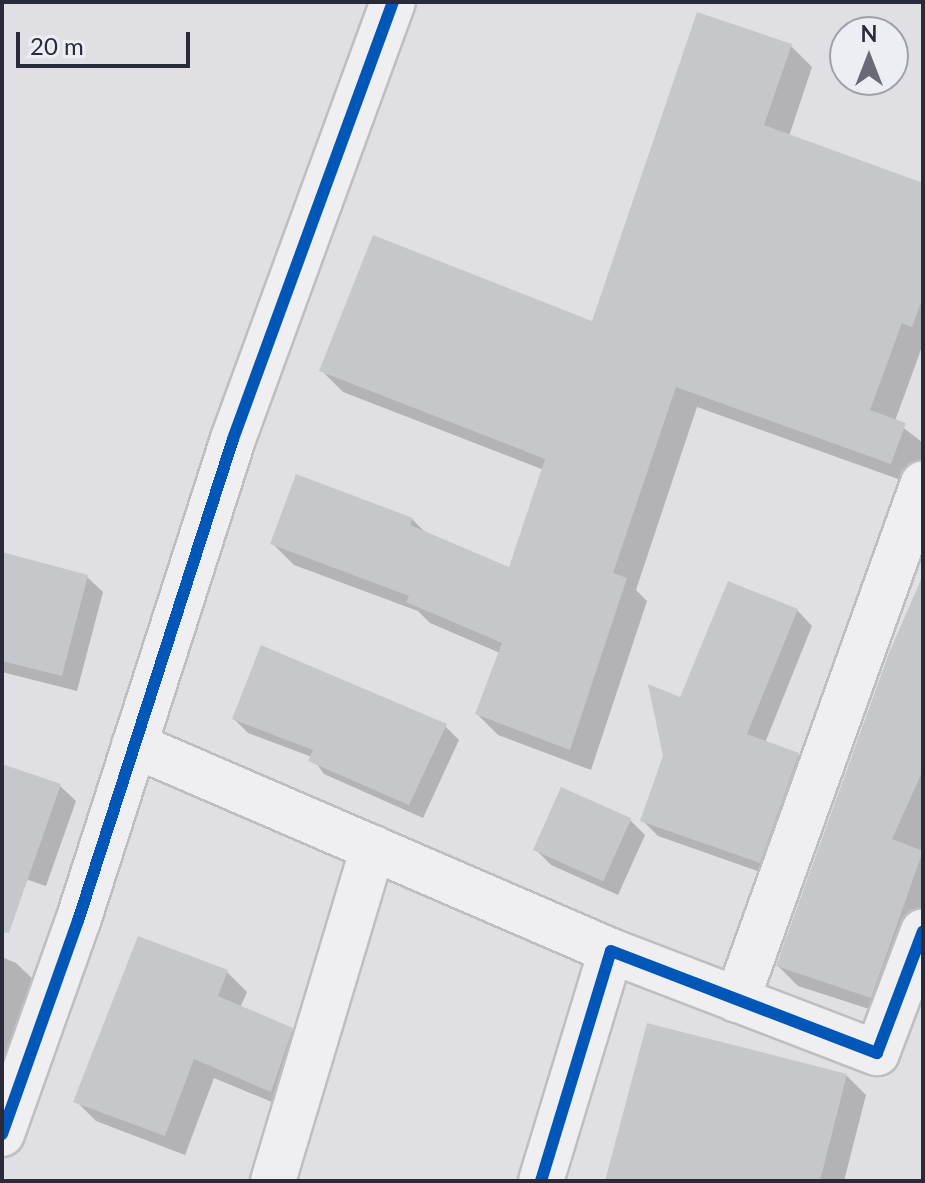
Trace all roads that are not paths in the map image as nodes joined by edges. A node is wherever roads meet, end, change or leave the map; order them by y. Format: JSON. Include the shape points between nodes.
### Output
{"nodes":[{"id":1,"x":393,"y":2,"type":"edge"},
{"id":2,"x":923,"y":483,"type":"edge"},
{"id":3,"x":134,"y":745,"type":"junction"},
{"id":4,"x":373,"y":848,"type":"junction"},
{"id":5,"x":923,"y":931,"type":"edge"},
{"id":6,"x":611,"y":951,"type":"junction"},
{"id":7,"x":737,"y":1000,"type":"junction"},
{"id":8,"x":2,"y":1134,"type":"edge"},
{"id":9,"x":273,"y":1181,"type":"edge"},
{"id":10,"x":541,"y":1181,"type":"edge"}],
"edges":[{"from":1,"to":3,"type":"street","via":[[233,439]]},
{"from":2,"to":7,"type":"street"},
{"from":3,"to":4,"type":"street"},
{"from":3,"to":8,"type":"street"},
{"from":4,"to":6,"type":"street"},
{"from":4,"to":9,"type":"street"},
{"from":5,"to":7,"type":"street","via":[[877,1053]]},
{"from":6,"to":7,"type":"street"},
{"from":6,"to":10,"type":"street"}]}
